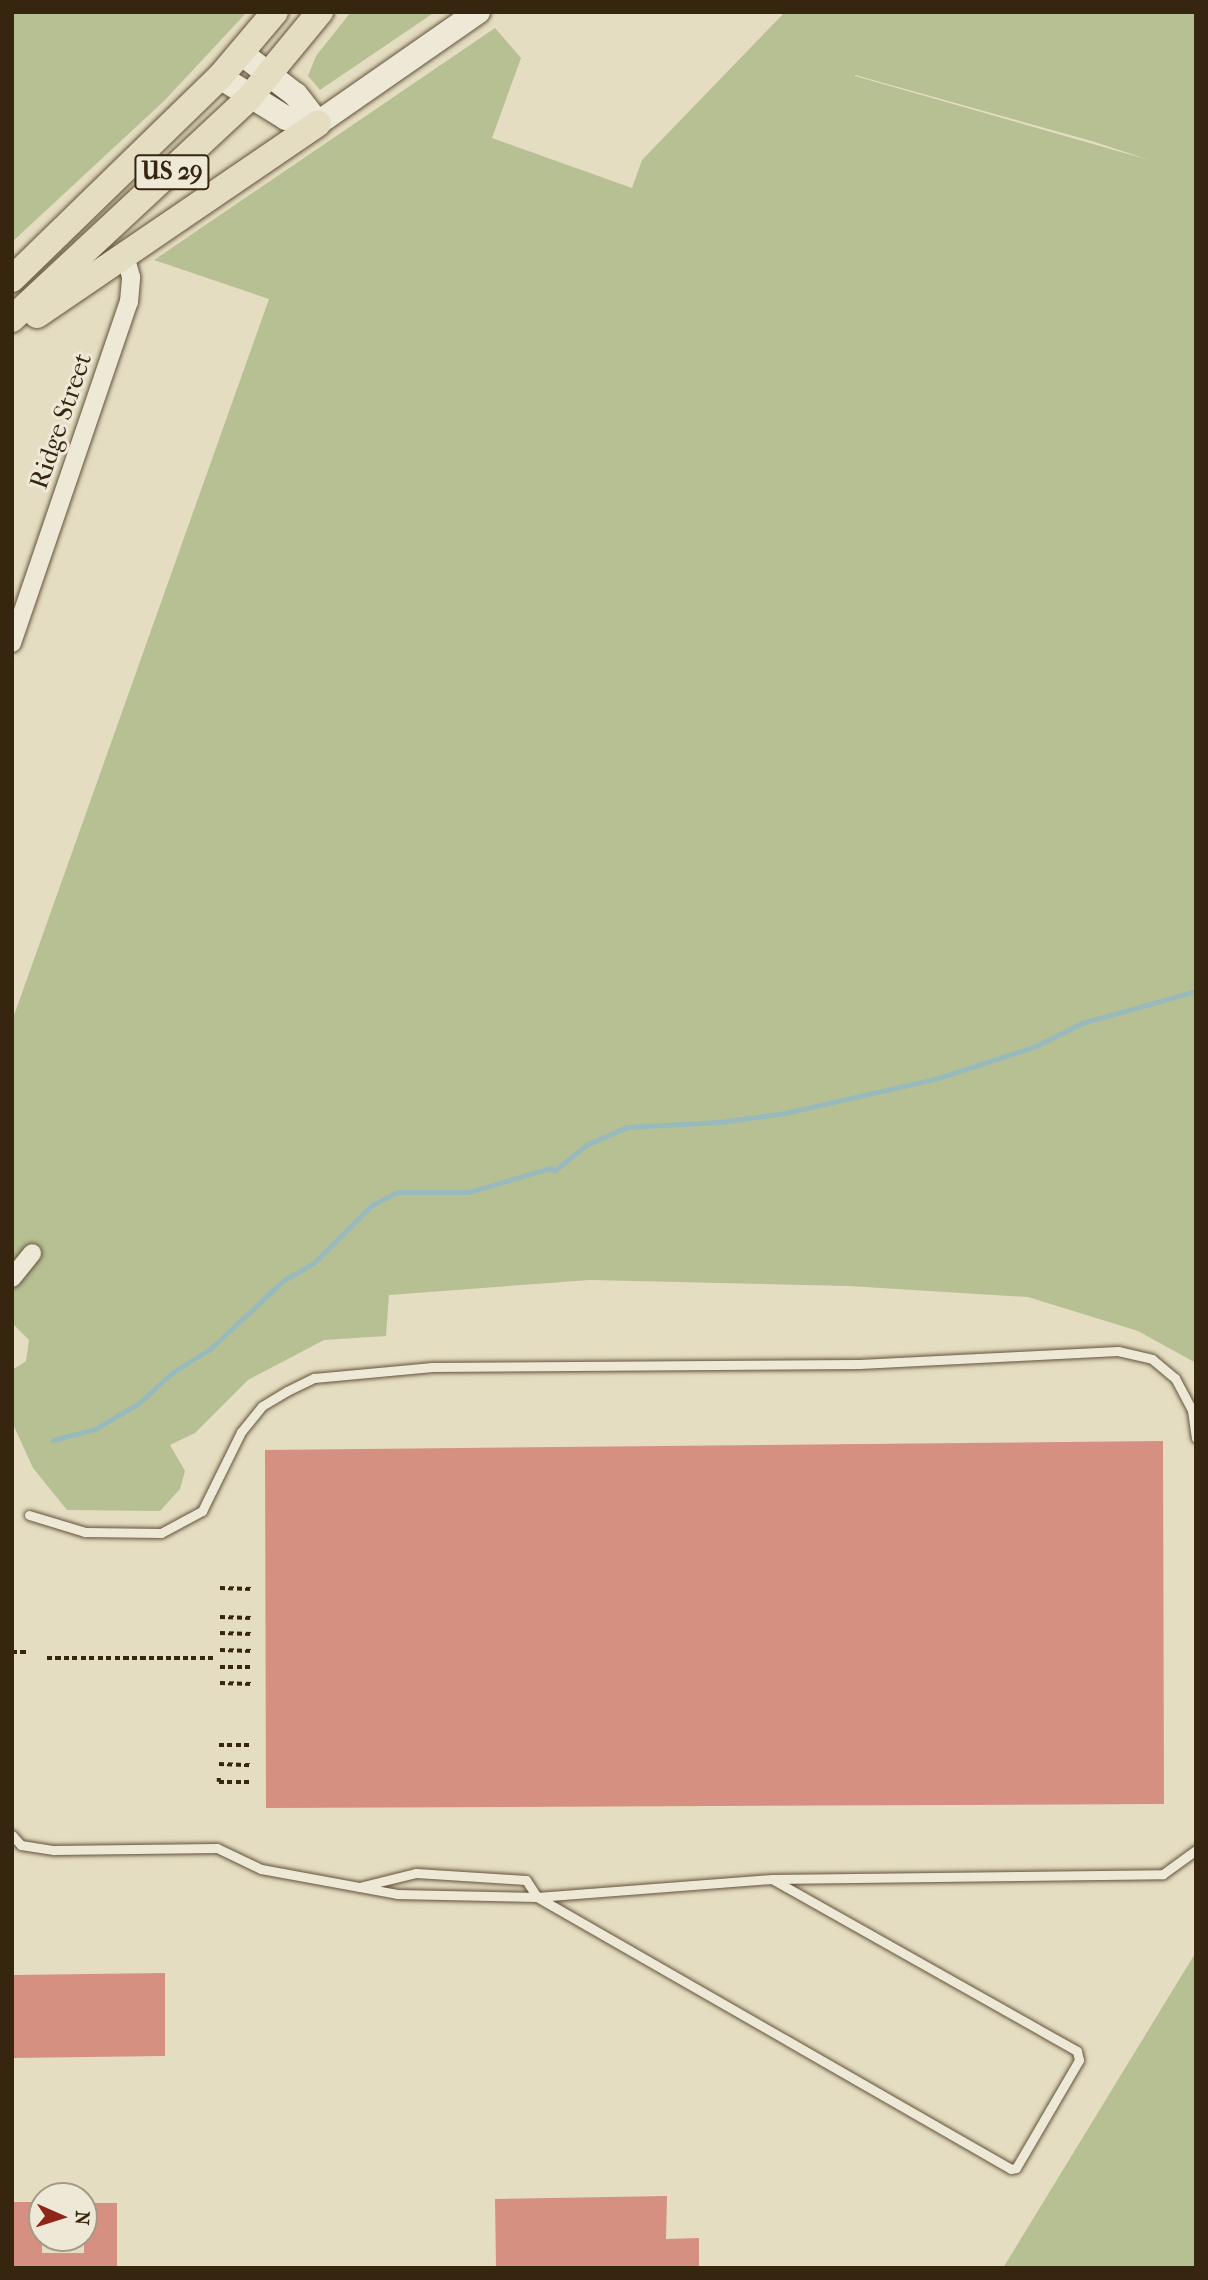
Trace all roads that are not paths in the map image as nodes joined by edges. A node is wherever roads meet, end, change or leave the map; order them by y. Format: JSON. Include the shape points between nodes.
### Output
{"nodes":[{"id":1,"x":275,"y":12,"type":"edge"},
{"id":2,"x":320,"y":12,"type":"edge"},
{"id":3,"x":478,"y":12,"type":"edge"},
{"id":4,"x":241,"y":53,"type":"junction"},
{"id":5,"x":269,"y":74,"type":"junction"},
{"id":6,"x":220,"y":77,"type":"junction"},
{"id":7,"x":249,"y":98,"type":"junction"},
{"id":8,"x":318,"y":123,"type":"junction"},
{"id":9,"x":125,"y":254,"type":"junction"},
{"id":10,"x":12,"y":279,"type":"edge"},
{"id":11,"x":12,"y":319,"type":"edge"},
{"id":12,"x":12,"y":332,"type":"edge"},
{"id":13,"x":12,"y":643,"type":"edge"},
{"id":14,"x":32,"y":1253,"type":"dead end"},
{"id":15,"x":12,"y":1278,"type":"edge"},
{"id":16,"x":1196,"y":1438,"type":"edge"},
{"id":17,"x":29,"y":1515,"type":"dead end"},
{"id":18,"x":12,"y":1835,"type":"edge"},
{"id":19,"x":1196,"y":1850,"type":"edge"},
{"id":20,"x":772,"y":1879,"type":"junction"},
{"id":21,"x":359,"y":1886,"type":"junction"},
{"id":22,"x":537,"y":1897,"type":"junction"}],
"edges":[{"from":1,"to":4,"type":"main road","number":"US 29"},
{"from":2,"to":5,"type":"main road","number":"US 29"},
{"from":3,"to":8,"type":"main road"},
{"from":4,"to":5,"type":"main road"},
{"from":4,"to":6,"type":"main road","number":"US 29"},
{"from":5,"to":7,"type":"main road","number":"US 29"},
{"from":5,"to":8,"type":"main road","via":[[296,95]]},
{"from":6,"to":7,"type":"main road"},
{"from":6,"to":10,"type":"main road","number":"US 29"},
{"from":7,"to":8,"type":"main road","via":[[286,118]]},
{"from":7,"to":11,"type":"main road","number":"US 29"},
{"from":8,"to":9,"type":"main road"},
{"from":9,"to":12,"type":"main road"},
{"from":9,"to":13,"type":"street","name":"Ridge Street","via":[[131,277],[129,302]]},
{"from":14,"to":15,"type":"street"},
{"from":16,"to":17,"type":"lane","via":[[1192,1410],[1175,1378],[1152,1359],[1118,1351],[859,1364],[416,1369],[314,1378],[262,1406],[241,1432],[202,1511],[161,1534],[85,1532]]},
{"from":18,"to":21,"type":"lane","via":[[21,1845],[54,1850],[144,1845],[216,1848],[261,1869]]},
{"from":19,"to":20,"type":"lane","via":[[1163,1874]]},
{"from":20,"to":22,"type":"lane"},
{"from":20,"to":22,"type":"lane","via":[[1077,2051],[1079,2060],[1016,2168]]},
{"from":21,"to":22,"type":"lane","via":[[397,1894]]},
{"from":21,"to":22,"type":"lane","via":[[416,1873],[500,1878],[526,1880]]}]}
